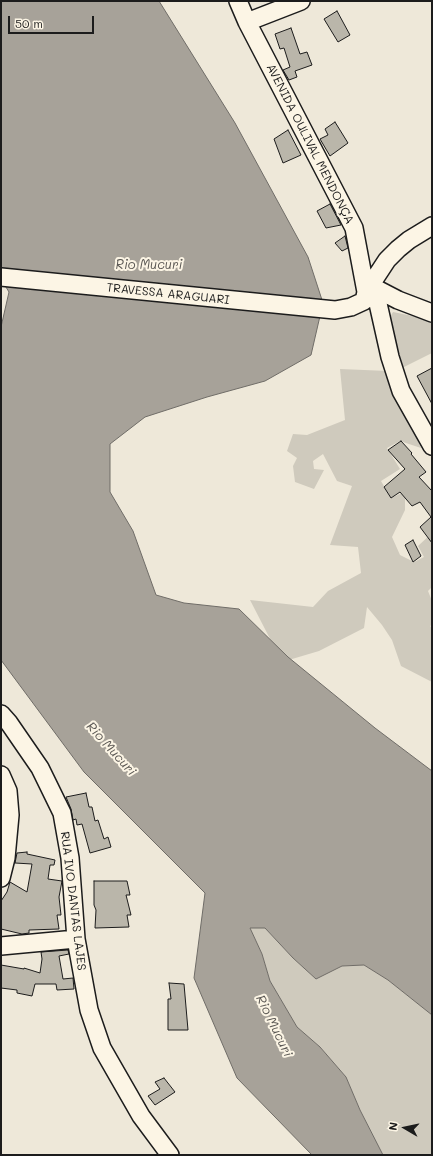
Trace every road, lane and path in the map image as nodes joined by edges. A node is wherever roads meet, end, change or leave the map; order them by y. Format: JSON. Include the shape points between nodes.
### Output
{"nodes":[{"id":1,"x":238,"y":1,"type":"edge"},
{"id":2,"x":301,"y":1,"type":"edge"},
{"id":3,"x":247,"y":22,"type":"junction"},
{"id":4,"x":432,"y":226,"type":"edge"},
{"id":5,"x":1,"y":277,"type":"edge"},
{"id":6,"x":369,"y":289,"type":"junction"},
{"id":7,"x":432,"y":313,"type":"edge"},
{"id":8,"x":432,"y":446,"type":"edge"},
{"id":9,"x":1,"y":714,"type":"edge"},
{"id":10,"x":1,"y":775,"type":"edge"},
{"id":11,"x":5,"y":812,"type":"edge"},
{"id":12,"x":1,"y":878,"type":"edge"},
{"id":13,"x":76,"y":939,"type":"junction"},
{"id":14,"x":1,"y":946,"type":"edge"},
{"id":15,"x":170,"y":1155,"type":"edge"}],
"edges":[{"from":1,"to":3,"type":"street","name":"AVENIDA OULIVAL MENDONÇA"},
{"from":2,"to":3,"type":"street"},
{"from":3,"to":6,"type":"street","name":"AVENIDA OULIVAL MENDONÇA","via":[[354,228]]},
{"from":4,"to":6,"type":"street","via":[[398,249],[387,260]]},
{"from":5,"to":6,"type":"street","name":"TRAVESSA ARAGUARI","via":[[335,310],[364,301]]},
{"from":6,"to":7,"type":"street"},
{"from":6,"to":8,"type":"street","via":[[377,299],[390,357],[401,391]]},
{"from":9,"to":13,"type":"street","name":"RUA IVO DANTAS LAJES","via":[[40,768],[62,813],[70,858]]},
{"from":10,"to":11,"type":"street","via":[[8,791]]},
{"from":11,"to":12,"type":"street","via":[[6,858]]},
{"from":13,"to":14,"type":"street"},
{"from":13,"to":15,"type":"street","name":"RUA IVO DANTAS LAJES","via":[[89,1010],[102,1048],[141,1116]]}]}
